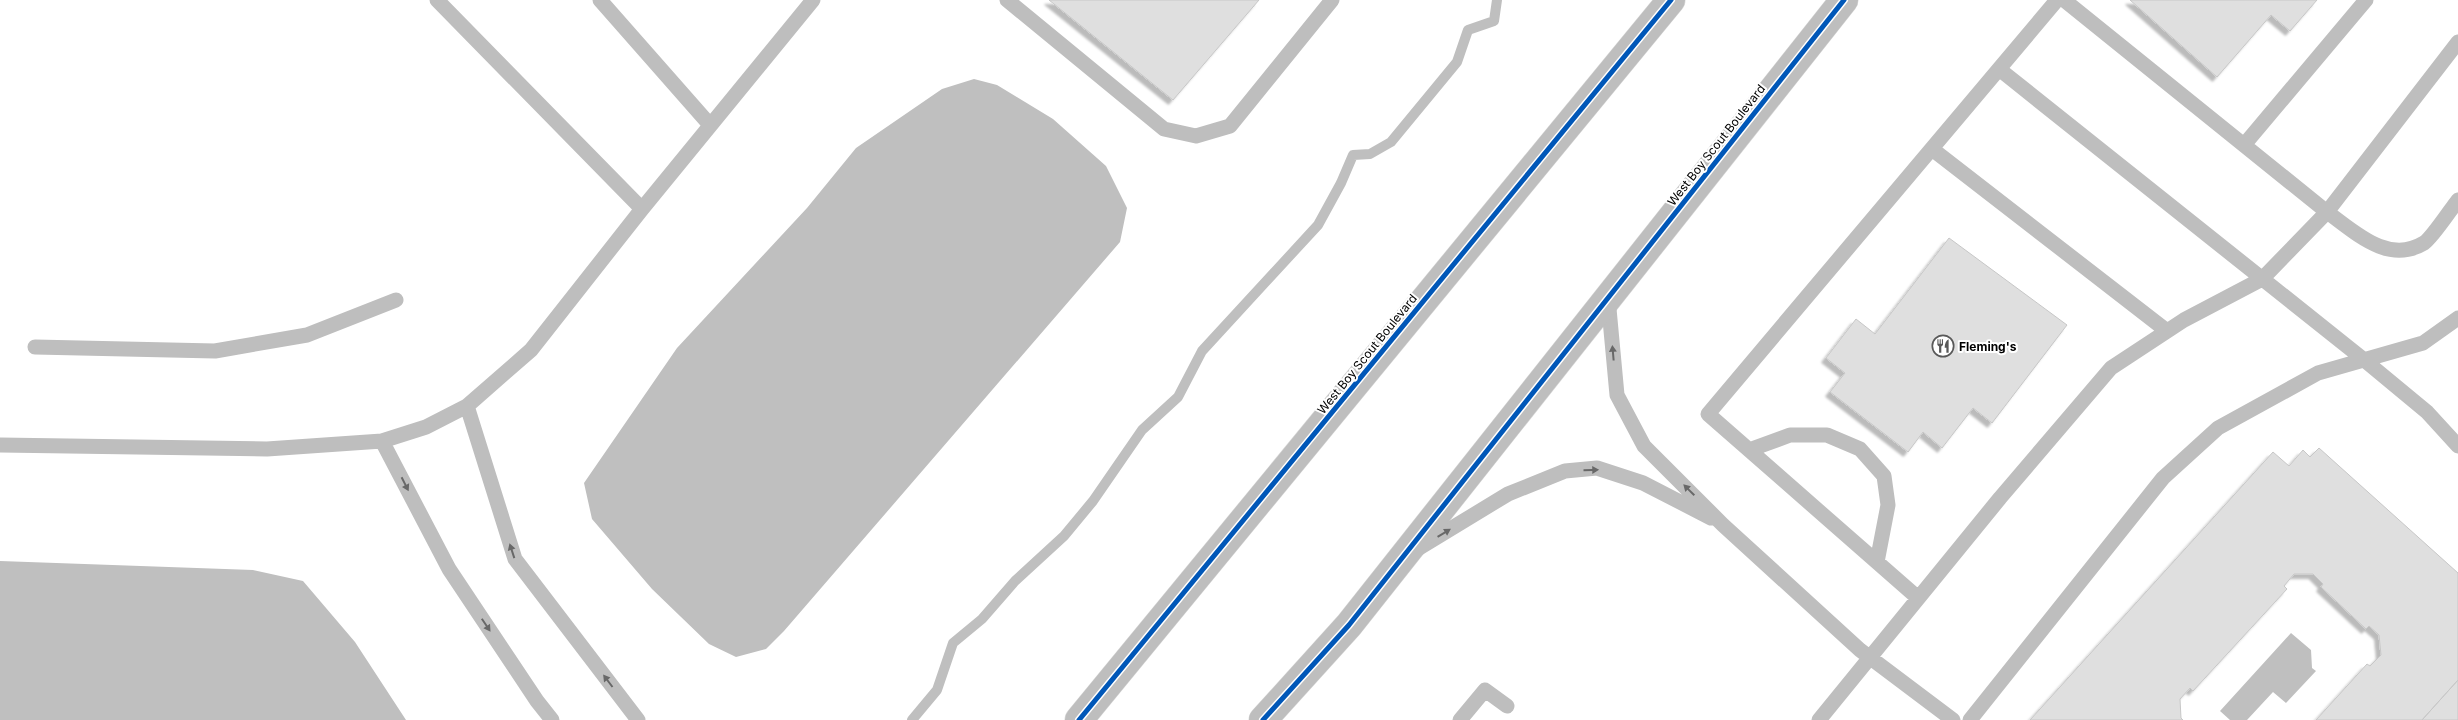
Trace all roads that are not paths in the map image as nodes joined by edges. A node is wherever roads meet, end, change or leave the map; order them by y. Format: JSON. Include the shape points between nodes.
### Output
{"nodes":[{"id":1,"x":437,"y":0,"type":"edge"},
{"id":2,"x":600,"y":0,"type":"edge"},
{"id":3,"x":813,"y":0,"type":"edge"},
{"id":4,"x":1007,"y":0,"type":"edge"},
{"id":5,"x":1332,"y":0,"type":"edge"},
{"id":6,"x":1671,"y":0,"type":"edge"},
{"id":7,"x":1844,"y":0,"type":"edge"},
{"id":8,"x":2057,"y":0,"type":"edge"},
{"id":9,"x":2064,"y":0,"type":"edge"},
{"id":10,"x":2362,"y":1,"type":"edge"},
{"id":11,"x":2458,"y":42,"type":"edge"},
{"id":12,"x":1999,"y":69,"type":"junction"},
{"id":13,"x":710,"y":126,"type":"junction"},
{"id":14,"x":2244,"y":145,"type":"junction"},
{"id":15,"x":1932,"y":149,"type":"junction"},
{"id":16,"x":2458,"y":200,"type":"edge"},
{"id":17,"x":642,"y":209,"type":"junction"},
{"id":18,"x":2327,"y":212,"type":"junction"},
{"id":19,"x":2262,"y":279,"type":"junction"},
{"id":20,"x":1608,"y":298,"type":"junction"},
{"id":21,"x":396,"y":300,"type":"dead end"},
{"id":22,"x":2458,"y":318,"type":"edge"},
{"id":23,"x":2168,"y":331,"type":"junction"},
{"id":24,"x":35,"y":347,"type":"dead end"},
{"id":25,"x":2363,"y":359,"type":"junction"},
{"id":26,"x":467,"y":406,"type":"junction"},
{"id":27,"x":382,"y":441,"type":"junction"},
{"id":28,"x":0,"y":445,"type":"edge"},
{"id":29,"x":2458,"y":446,"type":"edge"},
{"id":30,"x":1749,"y":450,"type":"junction"},
{"id":31,"x":1723,"y":525,"type":"junction"},
{"id":32,"x":1402,"y":558,"type":"junction"},
{"id":33,"x":1877,"y":562,"type":"junction"},
{"id":34,"x":1918,"y":598,"type":"junction"},
{"id":35,"x":1871,"y":658,"type":"junction"},
{"id":36,"x":1506,"y":706,"type":"dead end"},
{"id":37,"x":552,"y":720,"type":"edge"},
{"id":38,"x":638,"y":720,"type":"edge"},
{"id":39,"x":1079,"y":720,"type":"edge"},
{"id":40,"x":1263,"y":720,"type":"edge"},
{"id":41,"x":1460,"y":720,"type":"edge"},
{"id":42,"x":1819,"y":720,"type":"edge"},
{"id":43,"x":1953,"y":720,"type":"edge"},
{"id":44,"x":1970,"y":720,"type":"edge"}],
"edges":[{"from":1,"to":17,"type":"lane"},
{"from":2,"to":13,"type":"lane"},
{"from":3,"to":13,"type":"lane"},
{"from":4,"to":5,"type":"lane","via":[[1164,129],[1196,136],[1230,126]]},
{"from":6,"to":39,"type":"main road","name":"West Boy Scout Boulevard"},
{"from":7,"to":20,"type":"main road","name":"West Boy Scout Boulevard"},
{"from":8,"to":12,"type":"lane"},
{"from":9,"to":14,"type":"lane"},
{"from":10,"to":14,"type":"lane"},
{"from":11,"to":18,"type":"lane"},
{"from":12,"to":15,"type":"lane"},
{"from":12,"to":19,"type":"lane"},
{"from":13,"to":17,"type":"lane"},
{"from":14,"to":18,"type":"lane"},
{"from":15,"to":23,"type":"lane"},
{"from":15,"to":30,"type":"lane","via":[[1708,414]]},
{"from":16,"to":18,"type":"lane","via":[[2425,242],[2400,251],[2385,249],[2368,241]]},
{"from":17,"to":26,"type":"lane","via":[[531,350]]},
{"from":18,"to":19,"type":"lane"},
{"from":19,"to":23,"type":"lane"},
{"from":19,"to":25,"type":"lane"},
{"from":31,"to":20,"type":"lane","one_way":true,"via":[[1644,446],[1617,395]]},
{"from":20,"to":32,"type":"main road","name":"West Boy Scout Boulevard"},
{"from":21,"to":24,"type":"lane","via":[[307,335],[215,351]]},
{"from":22,"to":25,"type":"lane","via":[[2423,343]]},
{"from":23,"to":34,"type":"lane","via":[[2111,368]]},
{"from":25,"to":29,"type":"lane","via":[[2427,412]]},
{"from":25,"to":44,"type":"lane","via":[[2318,373],[2218,428],[2163,478]]},
{"from":26,"to":27,"type":"lane","via":[[426,427]]},
{"from":38,"to":26,"type":"lane","one_way":true,"via":[[515,559]]},
{"from":27,"to":28,"type":"lane","via":[[266,449]]},
{"from":27,"to":37,"type":"lane","one_way":true,"via":[[449,569]]},
{"from":30,"to":33,"type":"lane"},
{"from":30,"to":33,"type":"lane","via":[[1790,435],[1828,435],[1860,449],[1884,476],[1888,505]]},
{"from":32,"to":31,"type":"lane","one_way":true,"via":[[1508,494],[1565,471],[1596,468],[1643,484]]},
{"from":31,"to":35,"type":"lane"},
{"from":32,"to":40,"type":"main road","name":"West Boy Scout Boulevard","via":[[1349,625]]},
{"from":33,"to":34,"type":"lane"},
{"from":34,"to":35,"type":"lane"},
{"from":35,"to":42,"type":"lane"},
{"from":35,"to":43,"type":"lane"},
{"from":36,"to":41,"type":"lane","via":[[1486,690]]}]}
